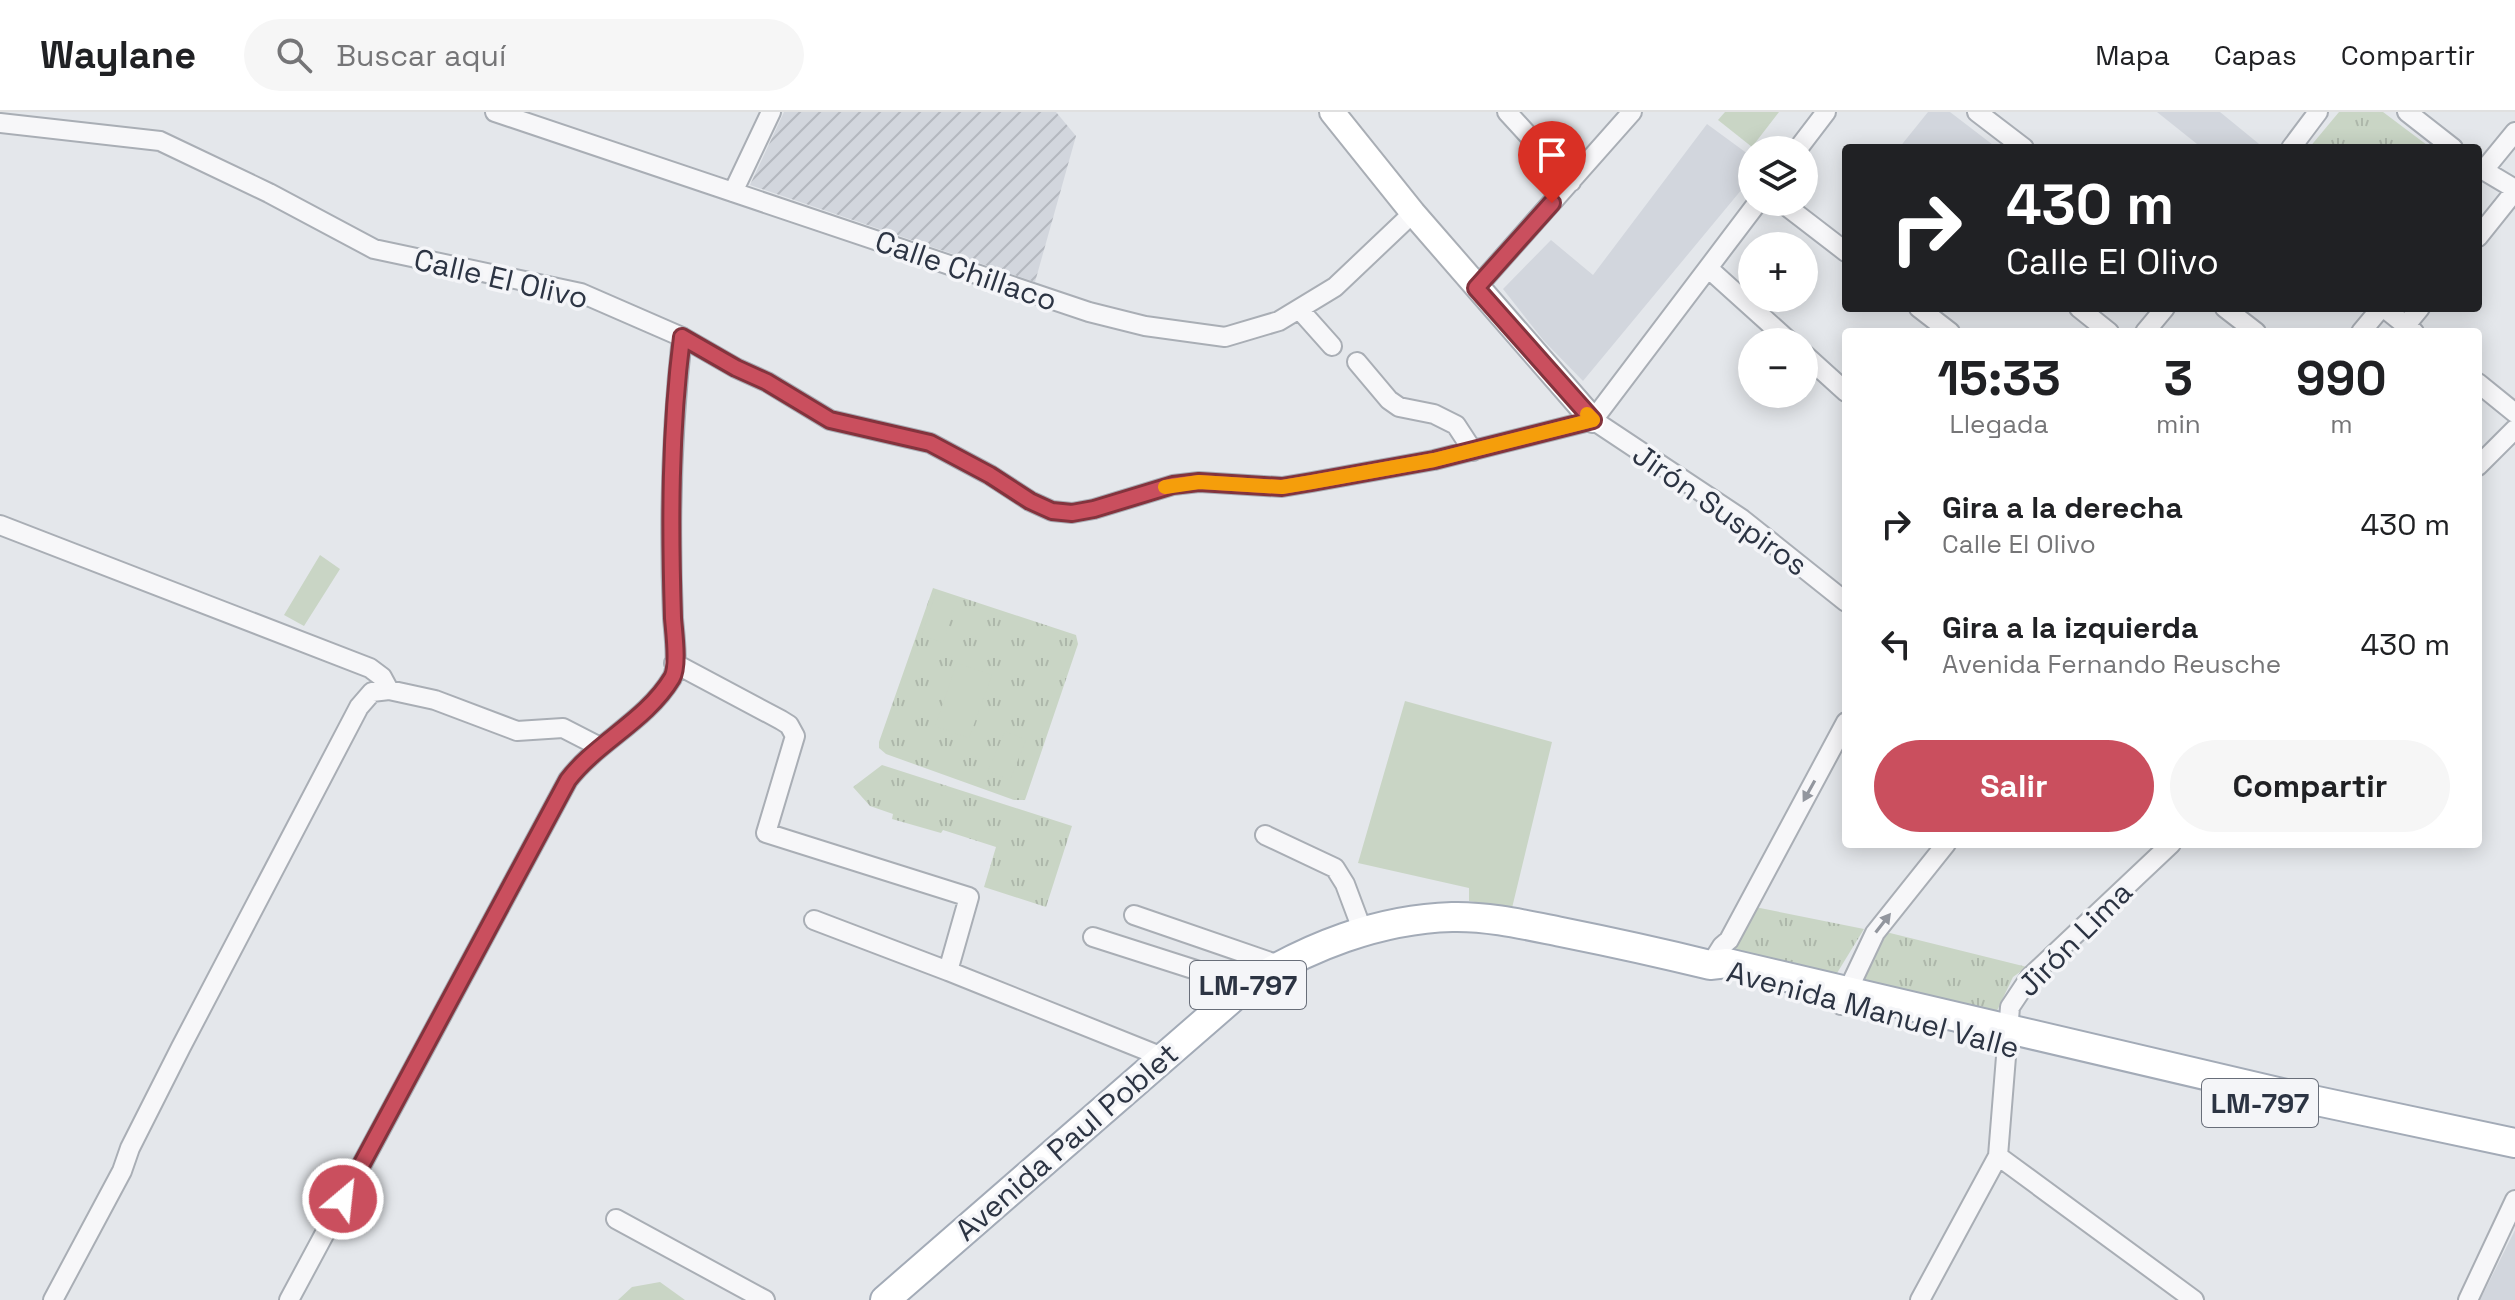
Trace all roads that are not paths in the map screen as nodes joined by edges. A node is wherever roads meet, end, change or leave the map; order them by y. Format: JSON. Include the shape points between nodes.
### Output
{"nodes":[{"id":1,"x":495,"y":112,"type":"edge"},
{"id":2,"x":771,"y":112,"type":"edge"},
{"id":3,"x":1332,"y":112,"type":"edge"},
{"id":4,"x":1507,"y":112,"type":"edge"},
{"id":5,"x":1632,"y":112,"type":"edge"},
{"id":6,"x":1826,"y":112,"type":"edge"},
{"id":7,"x":1977,"y":112,"type":"edge"},
{"id":8,"x":2318,"y":112,"type":"edge"},
{"id":9,"x":2407,"y":112,"type":"edge"},
{"id":10,"x":0,"y":123,"type":"edge"},
{"id":11,"x":2515,"y":132,"type":"edge"},
{"id":12,"x":1808,"y":136,"type":"edge"},
{"id":13,"x":2019,"y":144,"type":"edge"},
{"id":14,"x":2294,"y":144,"type":"edge"},
{"id":15,"x":2448,"y":144,"type":"edge"},
{"id":16,"x":2482,"y":167,"type":"edge"},
{"id":17,"x":2482,"y":170,"type":"edge"},
{"id":18,"x":1571,"y":182,"type":"junction"},
{"id":19,"x":2515,"y":190,"type":"edge"},
{"id":20,"x":733,"y":192,"type":"junction"},
{"id":21,"x":1413,"y":213,"type":"junction"},
{"id":22,"x":1747,"y":216,"type":"edge"},
{"id":23,"x":1799,"y":216,"type":"edge"},
{"id":24,"x":2482,"y":232,"type":"edge"},
{"id":25,"x":1842,"y":249,"type":"edge"},
{"id":26,"x":1708,"y":268,"type":"junction"},
{"id":27,"x":1476,"y":288,"type":"junction"},
{"id":28,"x":1299,"y":309,"type":"junction"},
{"id":29,"x":1924,"y":312,"type":"edge"},
{"id":30,"x":2084,"y":312,"type":"edge"},
{"id":31,"x":2162,"y":312,"type":"edge"},
{"id":32,"x":2230,"y":312,"type":"edge"},
{"id":33,"x":2379,"y":312,"type":"edge"},
{"id":34,"x":2388,"y":312,"type":"edge"},
{"id":35,"x":1774,"y":328,"type":"edge"},
{"id":36,"x":1945,"y":328,"type":"edge"},
{"id":37,"x":2104,"y":328,"type":"edge"},
{"id":38,"x":2148,"y":328,"type":"edge"},
{"id":39,"x":2251,"y":328,"type":"edge"},
{"id":40,"x":2365,"y":328,"type":"edge"},
{"id":41,"x":2409,"y":328,"type":"edge"},
{"id":42,"x":682,"y":337,"type":"junction"},
{"id":43,"x":1332,"y":346,"type":"dead end"},
{"id":44,"x":1357,"y":362,"type":"dead end"},
{"id":45,"x":1818,"y":367,"type":"edge"},
{"id":46,"x":2482,"y":386,"type":"edge"},
{"id":47,"x":1842,"y":388,"type":"edge"},
{"id":48,"x":2515,"y":413,"type":"edge"},
{"id":49,"x":1593,"y":420,"type":"junction"},
{"id":50,"x":2515,"y":429,"type":"edge"},
{"id":51,"x":1473,"y":451,"type":"junction"},
{"id":52,"x":2482,"y":462,"type":"edge"},
{"id":53,"x":0,"y":525,"type":"edge"},
{"id":54,"x":1842,"y":599,"type":"edge"},
{"id":55,"x":674,"y":663,"type":"junction"},
{"id":56,"x":389,"y":690,"type":"junction"},
{"id":57,"x":1842,"y":729,"type":"edge"},
{"id":58,"x":600,"y":747,"type":"junction"},
{"id":59,"x":1265,"y":835,"type":"dead end"},
{"id":60,"x":1943,"y":848,"type":"edge"},
{"id":61,"x":2159,"y":848,"type":"edge"},
{"id":62,"x":1134,"y":915,"type":"dead end"},
{"id":63,"x":814,"y":920,"type":"dead end"},
{"id":64,"x":1363,"y":932,"type":"junction"},
{"id":65,"x":1093,"y":937,"type":"dead end"},
{"id":66,"x":1279,"y":965,"type":"junction"},
{"id":67,"x":1710,"y":965,"type":"junction"},
{"id":68,"x":948,"y":971,"type":"junction"},
{"id":69,"x":1246,"y":986,"type":"junction"},
{"id":70,"x":1844,"y":998,"type":"junction"},
{"id":71,"x":2008,"y":1039,"type":"junction"},
{"id":72,"x":1165,"y":1058,"type":"junction"},
{"id":73,"x":2515,"y":1143,"type":"edge"},
{"id":74,"x":1998,"y":1156,"type":"junction"},
{"id":75,"x":2515,"y":1160,"type":"edge"},
{"id":76,"x":2515,"y":1200,"type":"edge"},
{"id":77,"x":616,"y":1219,"type":"dead end"},
{"id":78,"x":53,"y":1300,"type":"edge"},
{"id":79,"x":289,"y":1300,"type":"edge"},
{"id":80,"x":765,"y":1300,"type":"edge"},
{"id":81,"x":885,"y":1300,"type":"edge"},
{"id":82,"x":1920,"y":1300,"type":"edge"},
{"id":83,"x":2194,"y":1300,"type":"edge"},
{"id":84,"x":2468,"y":1300,"type":"edge"}],
"edges":[{"from":1,"to":20,"type":"street","name":"Calle Chillaco"},
{"from":2,"to":20,"type":"street"},
{"from":3,"to":21,"type":"street"},
{"from":4,"to":18,"type":"street"},
{"from":5,"to":18,"type":"street"},
{"from":6,"to":12,"type":"street"},
{"from":7,"to":13,"type":"street"},
{"from":8,"to":14,"type":"street"},
{"from":9,"to":15,"type":"street"},
{"from":10,"to":42,"type":"street","name":"Calle El Olivo","via":[[160,141],[374,249],[581,293]]},
{"from":11,"to":16,"type":"street"},
{"from":17,"to":19,"type":"street"},
{"from":18,"to":27,"type":"street"},
{"from":19,"to":24,"type":"street"},
{"from":20,"to":28,"type":"street","name":"Calle Chillaco","via":[[1089,312],[1145,326],[1225,337],[1279,321]]},
{"from":21,"to":27,"type":"street"},
{"from":21,"to":28,"type":"street","name":"Calle Chillaco","via":[[1335,287]]},
{"from":22,"to":26,"type":"street"},
{"from":23,"to":25,"type":"street"},
{"from":26,"to":35,"type":"street"},
{"from":26,"to":49,"type":"street"},
{"from":27,"to":49,"type":"street"},
{"from":28,"to":43,"type":"street"},
{"from":29,"to":36,"type":"street"},
{"from":30,"to":37,"type":"street"},
{"from":31,"to":38,"type":"street"},
{"from":32,"to":39,"type":"street"},
{"from":33,"to":40,"type":"street"},
{"from":34,"to":41,"type":"street"},
{"from":42,"to":51,"type":"street","name":"Calle El Olivo","via":[[830,420],[930,443],[1052,511],[1094,509],[1183,483],[1282,487]]},
{"from":42,"to":55,"type":"street","via":[[672,426]]},
{"from":44,"to":51,"type":"street","via":[[1389,400],[1456,425]]},
{"from":45,"to":47,"type":"street"},
{"from":46,"to":48,"type":"street"},
{"from":49,"to":51,"type":"street","name":"Calle El Olivo"},
{"from":49,"to":54,"type":"street","name":"Jirón Suspiros","via":[[1742,519]]},
{"from":50,"to":52,"type":"street"},
{"from":53,"to":56,"type":"street","via":[[370,668]]},
{"from":55,"to":58,"type":"street","via":[[674,675],[652,703]]},
{"from":55,"to":68,"type":"street","via":[[781,720],[795,736],[766,833],[969,897]]},
{"from":56,"to":58,"type":"street","via":[[435,700],[517,731],[563,728]]},
{"from":56,"to":78,"type":"street","via":[[372,692],[359,707]]},
{"from":57,"to":67,"type":"street","one_way":true,"via":[[1729,940]]},
{"from":58,"to":79,"type":"street","via":[[568,780]]},
{"from":59,"to":64,"type":"street","via":[[1335,868]]},
{"from":70,"to":60,"type":"street","one_way":true,"via":[[1875,933]]},
{"from":61,"to":71,"type":"street","name":"Jirón Lima","via":[[2030,977],[2010,1007]]},
{"from":62,"to":66,"type":"street"},
{"from":63,"to":68,"type":"street"},
{"from":64,"to":66,"type":"main road","name":"Avenida Paul Poblet","number":"LM-797"},
{"from":64,"to":67,"type":"main road","name":"Avenida Paul Poblet","number":"LM-797","via":[[1410,920],[1477,918]]},
{"from":65,"to":69,"type":"street"},
{"from":66,"to":69,"type":"main road","name":"Avenida Paul Poblet","number":"LM-797"},
{"from":67,"to":70,"type":"main road","name":"Avenida Manuel Valle","number":"LM-797","via":[[1727,963]]},
{"from":68,"to":72,"type":"street"},
{"from":69,"to":72,"type":"main road","name":"Avenida Paul Poblet","number":"LM-797"},
{"from":70,"to":71,"type":"main road","name":"Avenida Manuel Valle","number":"LM-797"},
{"from":71,"to":73,"type":"main road","name":"Avenida Manuel Valle","number":"LM-797"},
{"from":71,"to":74,"type":"street","name":"Jirón Lima"},
{"from":71,"to":75,"type":"main road","name":"Avenida Manuel Valle","number":"LM-797"},
{"from":72,"to":81,"type":"main road","name":"Avenida Paul Poblet","number":"LM-797"},
{"from":74,"to":82,"type":"street"},
{"from":74,"to":83,"type":"street"},
{"from":76,"to":84,"type":"street"},
{"from":77,"to":80,"type":"street"}]}
